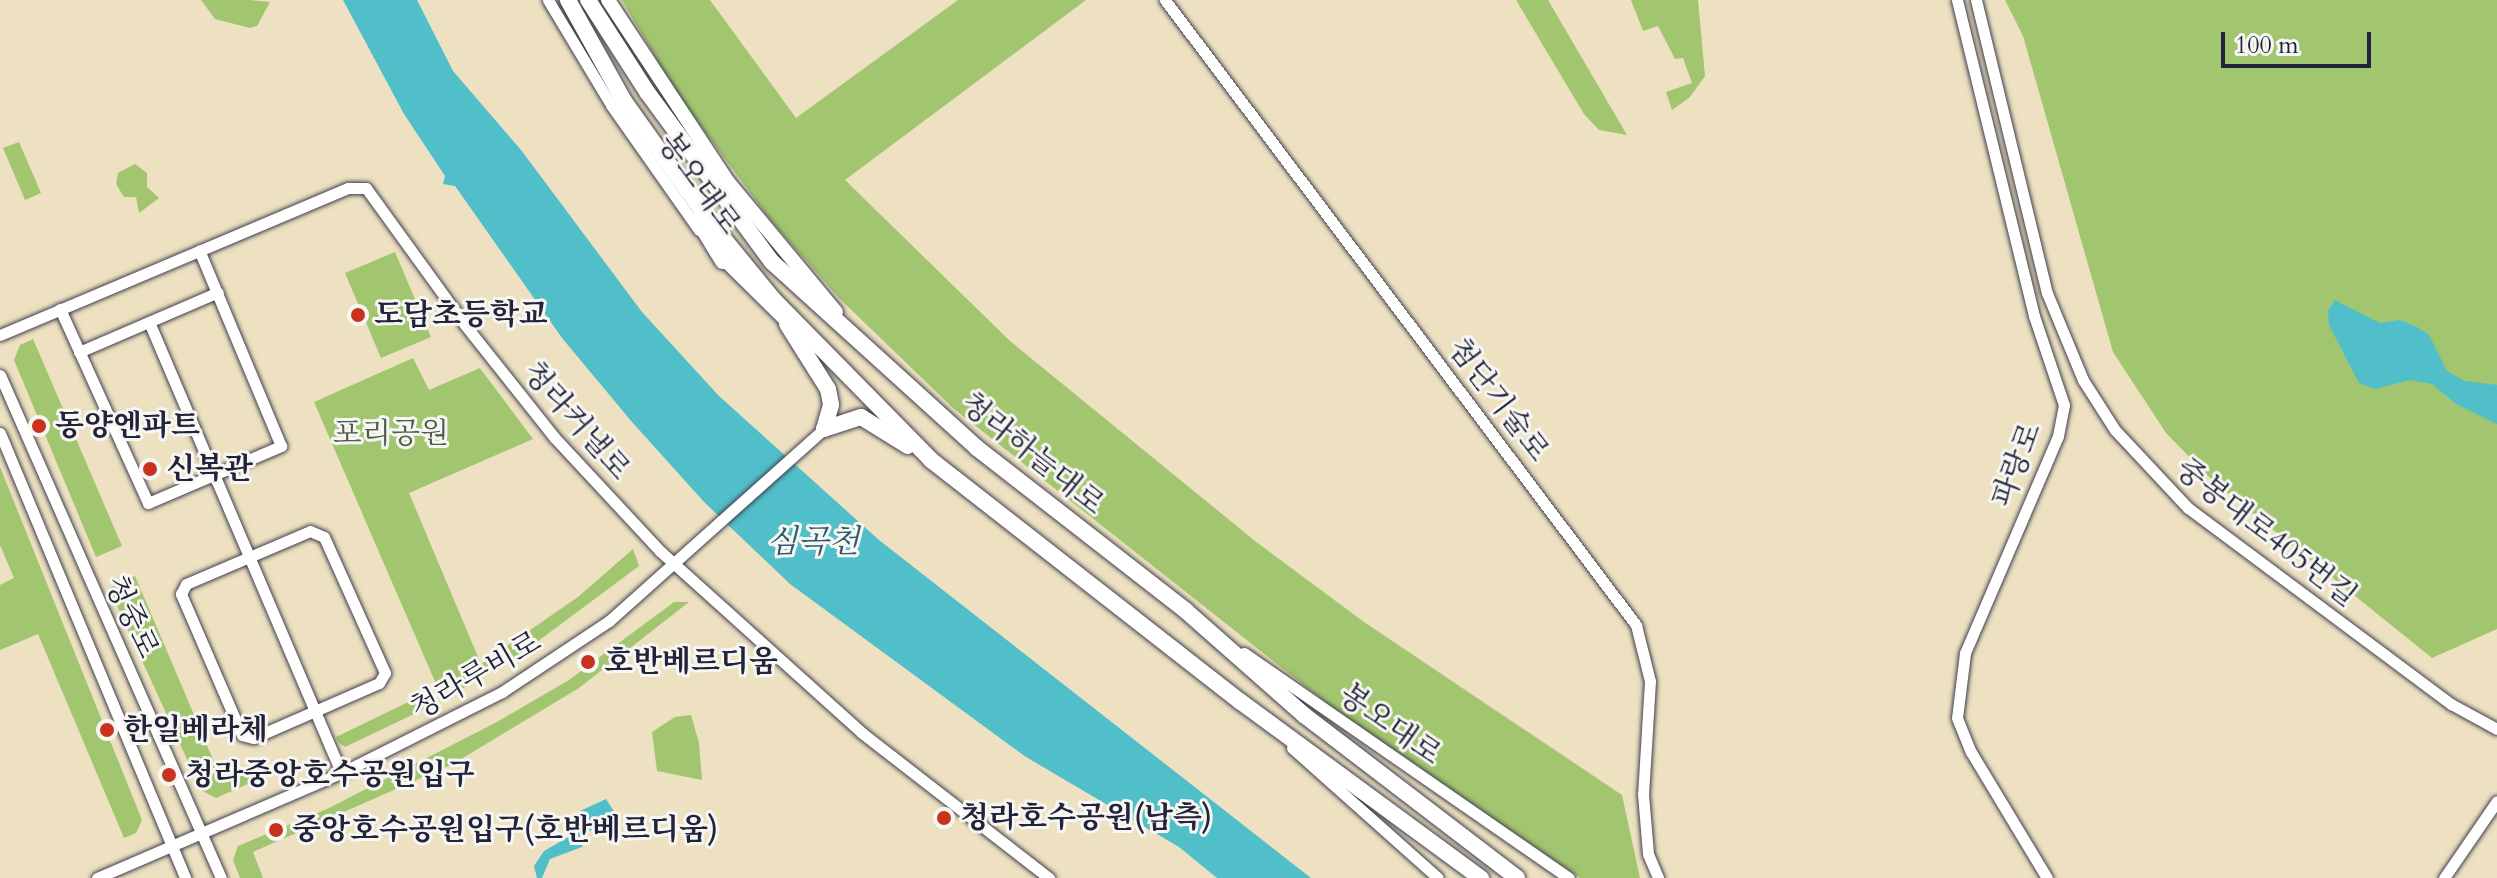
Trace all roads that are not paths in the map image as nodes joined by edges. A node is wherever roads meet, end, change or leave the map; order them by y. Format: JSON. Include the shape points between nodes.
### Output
{"nodes":[{"id":1,"x":548,"y":0,"type":"edge"},
{"id":2,"x":568,"y":0,"type":"edge"},
{"id":3,"x":588,"y":0,"type":"edge"},
{"id":4,"x":608,"y":0,"type":"edge"},
{"id":5,"x":1165,"y":0,"type":"edge"},
{"id":6,"x":1957,"y":0,"type":"edge"},
{"id":7,"x":1976,"y":0,"type":"edge"},
{"id":8,"x":643,"y":130,"type":"junction"},
{"id":9,"x":199,"y":250,"type":"junction"},
{"id":10,"x":723,"y":261,"type":"junction"},
{"id":11,"x":218,"y":292,"type":"junction"},
{"id":12,"x":60,"y":309,"type":"junction"},
{"id":13,"x":149,"y":322,"type":"junction"},
{"id":14,"x":787,"y":324,"type":"junction"},
{"id":15,"x":0,"y":335,"type":"edge"},
{"id":16,"x":79,"y":352,"type":"junction"},
{"id":17,"x":878,"y":361,"type":"junction"},
{"id":18,"x":842,"y":369,"type":"junction"},
{"id":19,"x":0,"y":375,"type":"edge"},
{"id":20,"x":824,"y":429,"type":"junction"},
{"id":21,"x":0,"y":433,"type":"edge"},
{"id":22,"x":931,"y":460,"type":"junction"},
{"id":23,"x":213,"y":475,"type":"junction"},
{"id":24,"x":249,"y":557,"type":"junction"},
{"id":25,"x":674,"y":566,"type":"junction"},
{"id":26,"x":1185,"y":610,"type":"junction"},
{"id":27,"x":1241,"y":702,"type":"junction"},
{"id":28,"x":316,"y":711,"type":"junction"},
{"id":29,"x":2497,"y":729,"type":"edge"},
{"id":30,"x":341,"y":773,"type":"junction"},
{"id":31,"x":2497,"y":801,"type":"edge"},
{"id":32,"x":204,"y":832,"type":"junction"},
{"id":33,"x":174,"y":845,"type":"junction"},
{"id":34,"x":97,"y":878,"type":"edge"},
{"id":35,"x":185,"y":878,"type":"edge"},
{"id":36,"x":221,"y":878,"type":"edge"},
{"id":37,"x":1049,"y":878,"type":"edge"},
{"id":38,"x":1438,"y":878,"type":"edge"},
{"id":39,"x":1481,"y":878,"type":"edge"},
{"id":40,"x":1517,"y":878,"type":"edge"},
{"id":41,"x":1569,"y":878,"type":"edge"},
{"id":42,"x":1658,"y":878,"type":"edge"},
{"id":43,"x":2047,"y":878,"type":"edge"},
{"id":44,"x":2444,"y":878,"type":"edge"}],
"edges":[{"from":1,"to":10,"type":"street","name":"봉오대로","via":[[611,105]]},
{"from":2,"to":8,"type":"highway"},
{"from":3,"to":17,"type":"highway","name":"청라하늘대로","via":[[647,92],[772,262]]},
{"from":4,"to":17,"type":"main road","name":"봉오대로","via":[[728,182]]},
{"from":5,"to":42,"type":"street","name":"첨단기술로","via":[[1636,625],[1650,681],[1643,794],[1648,854]]},
{"from":6,"to":43,"type":"street","name":"파랑로","via":[[2030,301],[2064,405],[2058,436],[1965,653],[1957,718],[1971,752]]},
{"from":7,"to":29,"type":"street","name":"중봉대로405번길","via":[[2047,293],[2083,380],[2115,430],[2188,508],[2451,704]]},
{"from":8,"to":10,"type":"highway"},
{"from":8,"to":18,"type":"highway","via":[[773,299]]},
{"from":9,"to":11,"type":"street"},
{"from":9,"to":12,"type":"street","name":"청라커낼로"},
{"from":9,"to":25,"type":"street","name":"청라커낼로","via":[[348,188],[366,188],[554,437]]},
{"from":10,"to":14,"type":"street","name":"봉오대로"},
{"from":11,"to":13,"type":"street"},
{"from":11,"to":23,"type":"street","via":[[281,446]]},
{"from":12,"to":15,"type":"street","name":"청라커낼로"},
{"from":12,"to":16,"type":"street"},
{"from":13,"to":16,"type":"street"},
{"from":13,"to":23,"type":"street"},
{"from":14,"to":18,"type":"street","name":"봉오대로"},
{"from":14,"to":20,"type":"highway","via":[[828,389],[831,405]]},
{"from":16,"to":23,"type":"street","via":[[148,503]]},
{"from":17,"to":26,"type":"highway","name":"청라하늘대로","via":[[977,448]]},
{"from":18,"to":22,"type":"highway"},
{"from":19,"to":32,"type":"street","name":"청중로","via":[[109,632]]},
{"from":20,"to":22,"type":"highway","via":[[861,417]]},
{"from":20,"to":25,"type":"street","name":"청라루비로"},
{"from":21,"to":33,"type":"street","name":"청중로"},
{"from":22,"to":27,"type":"highway"},
{"from":23,"to":24,"type":"street"},
{"from":24,"to":28,"type":"street"},
{"from":24,"to":28,"type":"street","via":[[310,531],[324,537],[385,673],[379,683]]},
{"from":24,"to":28,"type":"street","via":[[186,584],[181,594],[242,735],[253,738]]},
{"from":25,"to":30,"type":"street","name":"청라루비로","via":[[609,621],[513,686]]},
{"from":25,"to":37,"type":"street","name":"청라커낼로","via":[[862,733]]},
{"from":26,"to":40,"type":"highway","name":"청라하늘대로","via":[[1304,715]]},
{"from":26,"to":41,"type":"street","name":"봉오대로","via":[[1343,726]]},
{"from":27,"to":38,"type":"street"},
{"from":27,"to":39,"type":"highway"},
{"from":28,"to":30,"type":"street"},
{"from":30,"to":32,"type":"street","name":"청라루비로"},
{"from":31,"to":44,"type":"street"},
{"from":32,"to":33,"type":"street","name":"청라루비로"},
{"from":32,"to":36,"type":"street","name":"청중로"},
{"from":33,"to":34,"type":"street","name":"청라루비로"},
{"from":33,"to":35,"type":"street","name":"청중로"}]}
